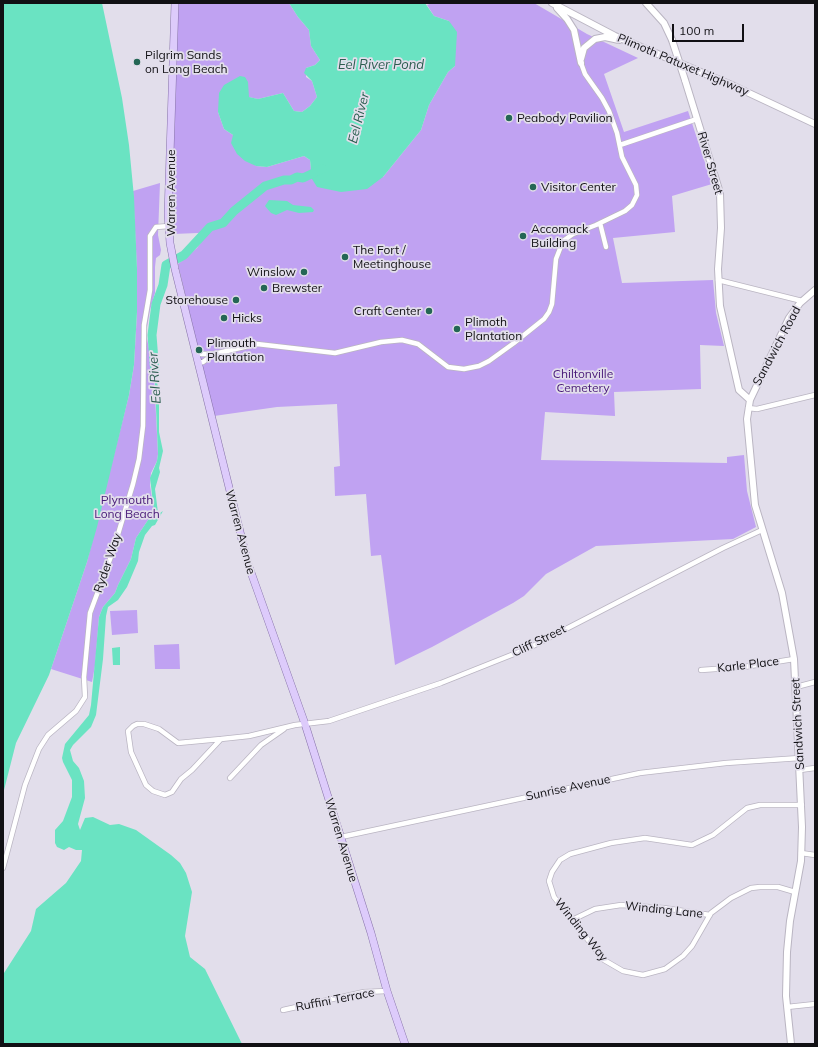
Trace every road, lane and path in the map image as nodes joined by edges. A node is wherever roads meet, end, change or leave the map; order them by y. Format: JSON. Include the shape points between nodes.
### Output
{"nodes":[{"id":1,"x":175,"y":3,"type":"edge"},
{"id":2,"x":552,"y":3,"type":"edge"},
{"id":3,"x":557,"y":3,"type":"edge"},
{"id":4,"x":646,"y":3,"type":"edge"},
{"id":5,"x":563,"y":9,"type":"junction"},
{"id":6,"x":628,"y":42,"type":"junction"},
{"id":7,"x":580,"y":63,"type":"junction"},
{"id":8,"x":697,"y":119,"type":"junction"},
{"id":9,"x":815,"y":124,"type":"edge"},
{"id":10,"x":620,"y":146,"type":"junction"},
{"id":11,"x":600,"y":223,"type":"junction"},
{"id":12,"x":169,"y":226,"type":"junction"},
{"id":13,"x":606,"y":247,"type":"dead end"},
{"id":14,"x":718,"y":280,"type":"junction"},
{"id":15,"x":815,"y":290,"type":"edge"},
{"id":16,"x":802,"y":301,"type":"junction"},
{"id":17,"x":196,"y":354,"type":"junction"},
{"id":18,"x":214,"y":354,"type":"junction"},
{"id":19,"x":198,"y":363,"type":"junction"},
{"id":20,"x":815,"y":395,"type":"edge"},
{"id":21,"x":750,"y":400,"type":"junction"},
{"id":22,"x":748,"y":408,"type":"junction"},
{"id":23,"x":762,"y":530,"type":"junction"},
{"id":24,"x":794,"y":659,"type":"junction"},
{"id":25,"x":701,"y":670,"type":"dead end"},
{"id":26,"x":815,"y":682,"type":"edge"},
{"id":27,"x":796,"y":687,"type":"junction"},
{"id":28,"x":305,"y":724,"type":"junction"},
{"id":29,"x":285,"y":728,"type":"junction"},
{"id":30,"x":221,"y":739,"type":"junction"},
{"id":31,"x":800,"y":758,"type":"junction"},
{"id":32,"x":815,"y":768,"type":"edge"},
{"id":33,"x":800,"y":770,"type":"junction"},
{"id":34,"x":230,"y":778,"type":"dead end"},
{"id":35,"x":802,"y":805,"type":"junction"},
{"id":36,"x":340,"y":837,"type":"junction"},
{"id":37,"x":801,"y":853,"type":"junction"},
{"id":38,"x":815,"y":855,"type":"edge"},
{"id":39,"x":3,"y":868,"type":"edge"},
{"id":40,"x":796,"y":892,"type":"junction"},
{"id":41,"x":710,"y":915,"type":"junction"},
{"id":42,"x":572,"y":920,"type":"junction"},
{"id":43,"x":387,"y":991,"type":"junction"},
{"id":44,"x":815,"y":1004,"type":"edge"},
{"id":45,"x":787,"y":1007,"type":"junction"},
{"id":46,"x":283,"y":1010,"type":"dead end"},
{"id":47,"x":405,"y":1044,"type":"edge"},
{"id":48,"x":791,"y":1044,"type":"edge"}],
"edges":[{"from":1,"to":12,"type":"main road","name":"Warren Avenue"},
{"from":2,"to":5,"type":"street","name":"Plimoth Patuxet Highway"},
{"from":2,"to":7,"type":"street","via":[[573,28]]},
{"from":3,"to":5,"type":"street"},
{"from":4,"to":8,"type":"street","name":"River Street","bridge":true,"via":[[661,19],[672,40]]},
{"from":5,"to":6,"type":"street","name":"Plimoth Patuxet Highway"},
{"from":6,"to":7,"type":"street","via":[[595,39],[584,48]]},
{"from":6,"to":9,"type":"street","name":"Plimoth Patuxet Highway","via":[[734,86]]},
{"from":7,"to":10,"type":"street","via":[[609,110]]},
{"from":8,"to":10,"type":"street"},
{"from":8,"to":14,"type":"street","name":"River Street","via":[[720,197],[722,228]]},
{"from":10,"to":11,"type":"street","via":[[622,157],[636,185],[637,195],[628,209]]},
{"from":11,"to":13,"type":"street"},
{"from":11,"to":18,"type":"street","via":[[567,238],[562,243],[557,254],[549,312],[544,319],[479,366],[464,369],[448,366],[418,344],[402,340],[385,341],[335,353],[257,344]]},
{"from":12,"to":17,"type":"main road","name":"Warren Avenue","via":[[172,256]]},
{"from":12,"to":39,"type":"street","name":"Ryder Way","via":[[156,227],[150,236],[150,290],[144,325],[143,426],[133,484],[109,565],[90,613],[84,677],[85,697],[76,711],[48,735],[39,749],[25,785]]},
{"from":14,"to":16,"type":"street"},
{"from":14,"to":21,"type":"street","name":"River Street","via":[[722,312],[739,390]]},
{"from":15,"to":16,"type":"street","name":"Sandwich Road"},
{"from":16,"to":21,"type":"street","name":"Sandwich Road","via":[[789,318]]},
{"from":17,"to":18,"type":"street"},
{"from":17,"to":19,"type":"main road","name":"Warren Avenue"},
{"from":18,"to":19,"type":"street","via":[[204,362]]},
{"from":19,"to":28,"type":"main road","name":"Warren Avenue","via":[[248,564]]},
{"from":20,"to":22,"type":"street","via":[[762,408]]},
{"from":21,"to":22,"type":"street","name":"Sandwich Road"},
{"from":22,"to":23,"type":"street","name":"Sandwich Street","via":[[747,432],[751,478]]},
{"from":23,"to":24,"type":"street","name":"Sandwich Street","via":[[782,593]]},
{"from":23,"to":28,"type":"street","name":"Cliff Street","via":[[519,652],[352,715],[318,724]]},
{"from":24,"to":25,"type":"street","name":"Karle Place","via":[[744,667]]},
{"from":24,"to":27,"type":"street","name":"Sandwich Street"},
{"from":26,"to":27,"type":"street"},
{"from":27,"to":31,"type":"street","name":"Sandwich Street"},
{"from":28,"to":29,"type":"street","name":"Cliff Street"},
{"from":28,"to":36,"type":"main road","name":"Warren Avenue"},
{"from":29,"to":30,"type":"street","name":"Cliff Street"},
{"from":29,"to":34,"type":"street","via":[[261,745]]},
{"from":30,"to":30,"type":"street","name":"Cliff Street","via":[[167,795],[154,791],[145,782],[131,752],[128,734],[133,726],[144,724],[159,729],[178,743]]},
{"from":31,"to":33,"type":"street","name":"Sandwich Street"},
{"from":31,"to":36,"type":"street","name":"Sunrise Avenue","via":[[640,773]]},
{"from":32,"to":33,"type":"street"},
{"from":33,"to":35,"type":"street","name":"Sandwich Street"},
{"from":35,"to":37,"type":"street","name":"Sandwich Street"},
{"from":35,"to":42,"type":"street","name":"Winding Way","via":[[765,805],[747,808],[706,839],[692,845],[645,838],[611,843],[567,856],[560,860],[552,872],[549,885],[554,897]]},
{"from":36,"to":43,"type":"main road","name":"Warren Avenue"},
{"from":37,"to":38,"type":"street"},
{"from":37,"to":40,"type":"street","name":"Sandwich Street"},
{"from":40,"to":41,"type":"street","name":"Winding Way","via":[[778,887],[756,887],[731,898]]},
{"from":40,"to":45,"type":"street","name":"Sandwich Street","via":[[787,948]]},
{"from":41,"to":42,"type":"street","name":"Winding Lane","via":[[670,908],[628,905],[595,910]]},
{"from":41,"to":42,"type":"street","name":"Winding Way","via":[[692,946],[683,956],[665,969],[644,975],[623,971],[607,963]]},
{"from":43,"to":46,"type":"street","name":"Ruffini Terrace","via":[[364,992]]},
{"from":43,"to":47,"type":"main road","name":"Warren Avenue"},
{"from":44,"to":45,"type":"street"},
{"from":45,"to":48,"type":"street","name":"Sandwich Street"}]}
